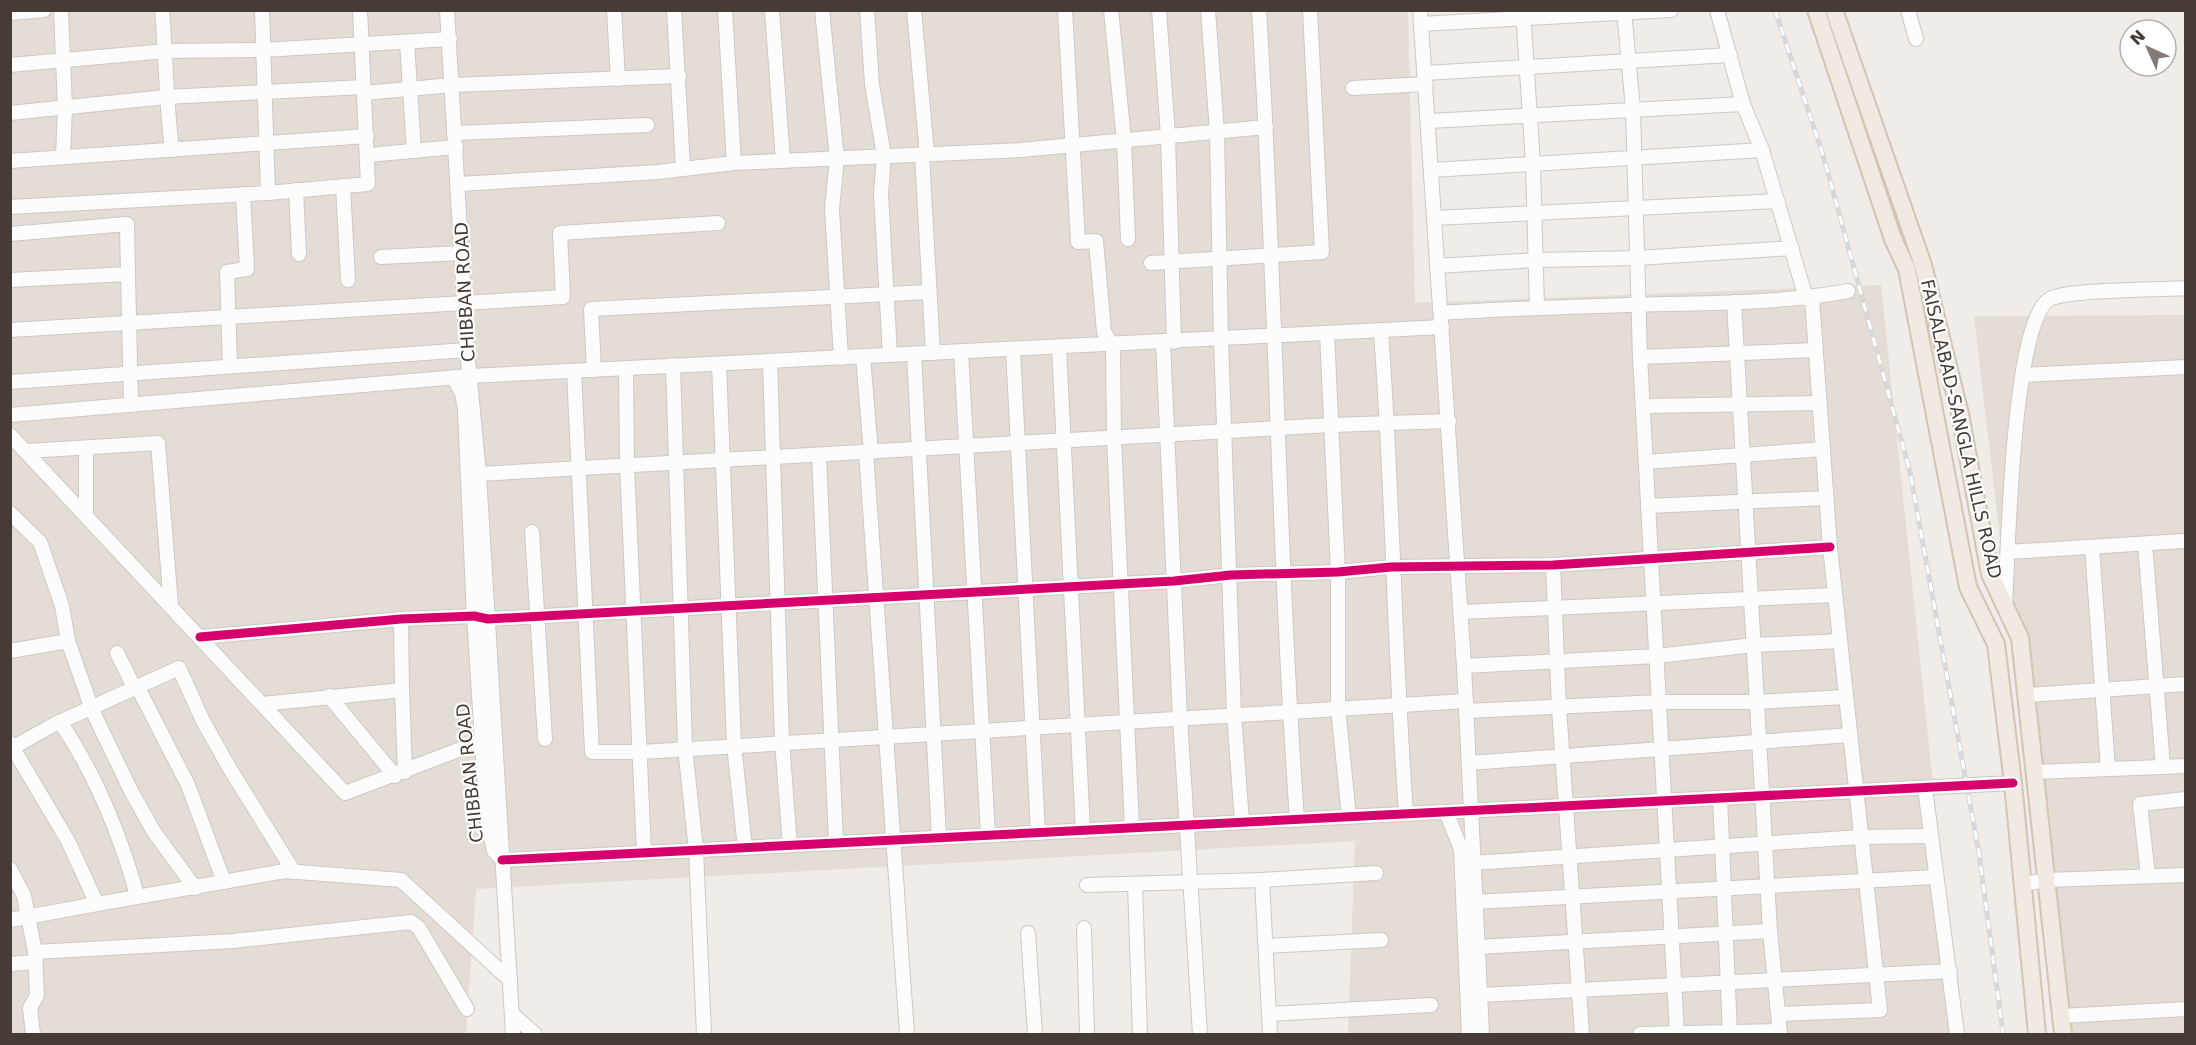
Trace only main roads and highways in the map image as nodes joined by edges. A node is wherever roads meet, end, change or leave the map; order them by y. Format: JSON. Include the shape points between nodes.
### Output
{"nodes":[{"id":1,"x":1816,"y":10,"type":"edge"},
{"id":2,"x":1833,"y":10,"type":"edge"},
{"id":3,"x":2030,"y":721,"type":"junction"},
{"id":4,"x":2006,"y":723,"type":"junction"},
{"id":5,"x":2047,"y":878,"type":"junction"},
{"id":6,"x":2022,"y":883,"type":"junction"},
{"id":7,"x":2027,"y":926,"type":"junction"},
{"id":8,"x":2037,"y":1035,"type":"edge"},
{"id":9,"x":2047,"y":1035,"type":"edge"},
{"id":10,"x":2064,"y":1035,"type":"edge"}],
"edges":[{"from":1,"to":4,"type":"main road","name":"FAISALABAD-SANGLA HILLS ROAD","via":[[1907,270],[1968,587],[1996,645]]},
{"from":2,"to":3,"type":"main road","name":"FAISALABAD-SANGLA HILLS ROAD","via":[[1923,265],[1960,414],[1990,574],[2020,638]]},
{"from":3,"to":4,"type":"main road"},
{"from":3,"to":5,"type":"main road","name":"FAISALABAD-SANGLA HILLS ROAD"},
{"from":4,"to":6,"type":"main road","name":"FAISALABAD-SANGLA HILLS ROAD"},
{"from":5,"to":6,"type":"main road"},
{"from":5,"to":10,"type":"main road","name":"FAISALABAD-SANGLA HILLS ROAD"},
{"from":6,"to":7,"type":"main road","name":"FAISALABAD-SANGLA HILLS ROAD"},
{"from":7,"to":8,"type":"main road","name":"FAISALABAD-SANGLA HILLS ROAD"},
{"from":7,"to":9,"type":"main road","via":[[2043,984]]}]}
